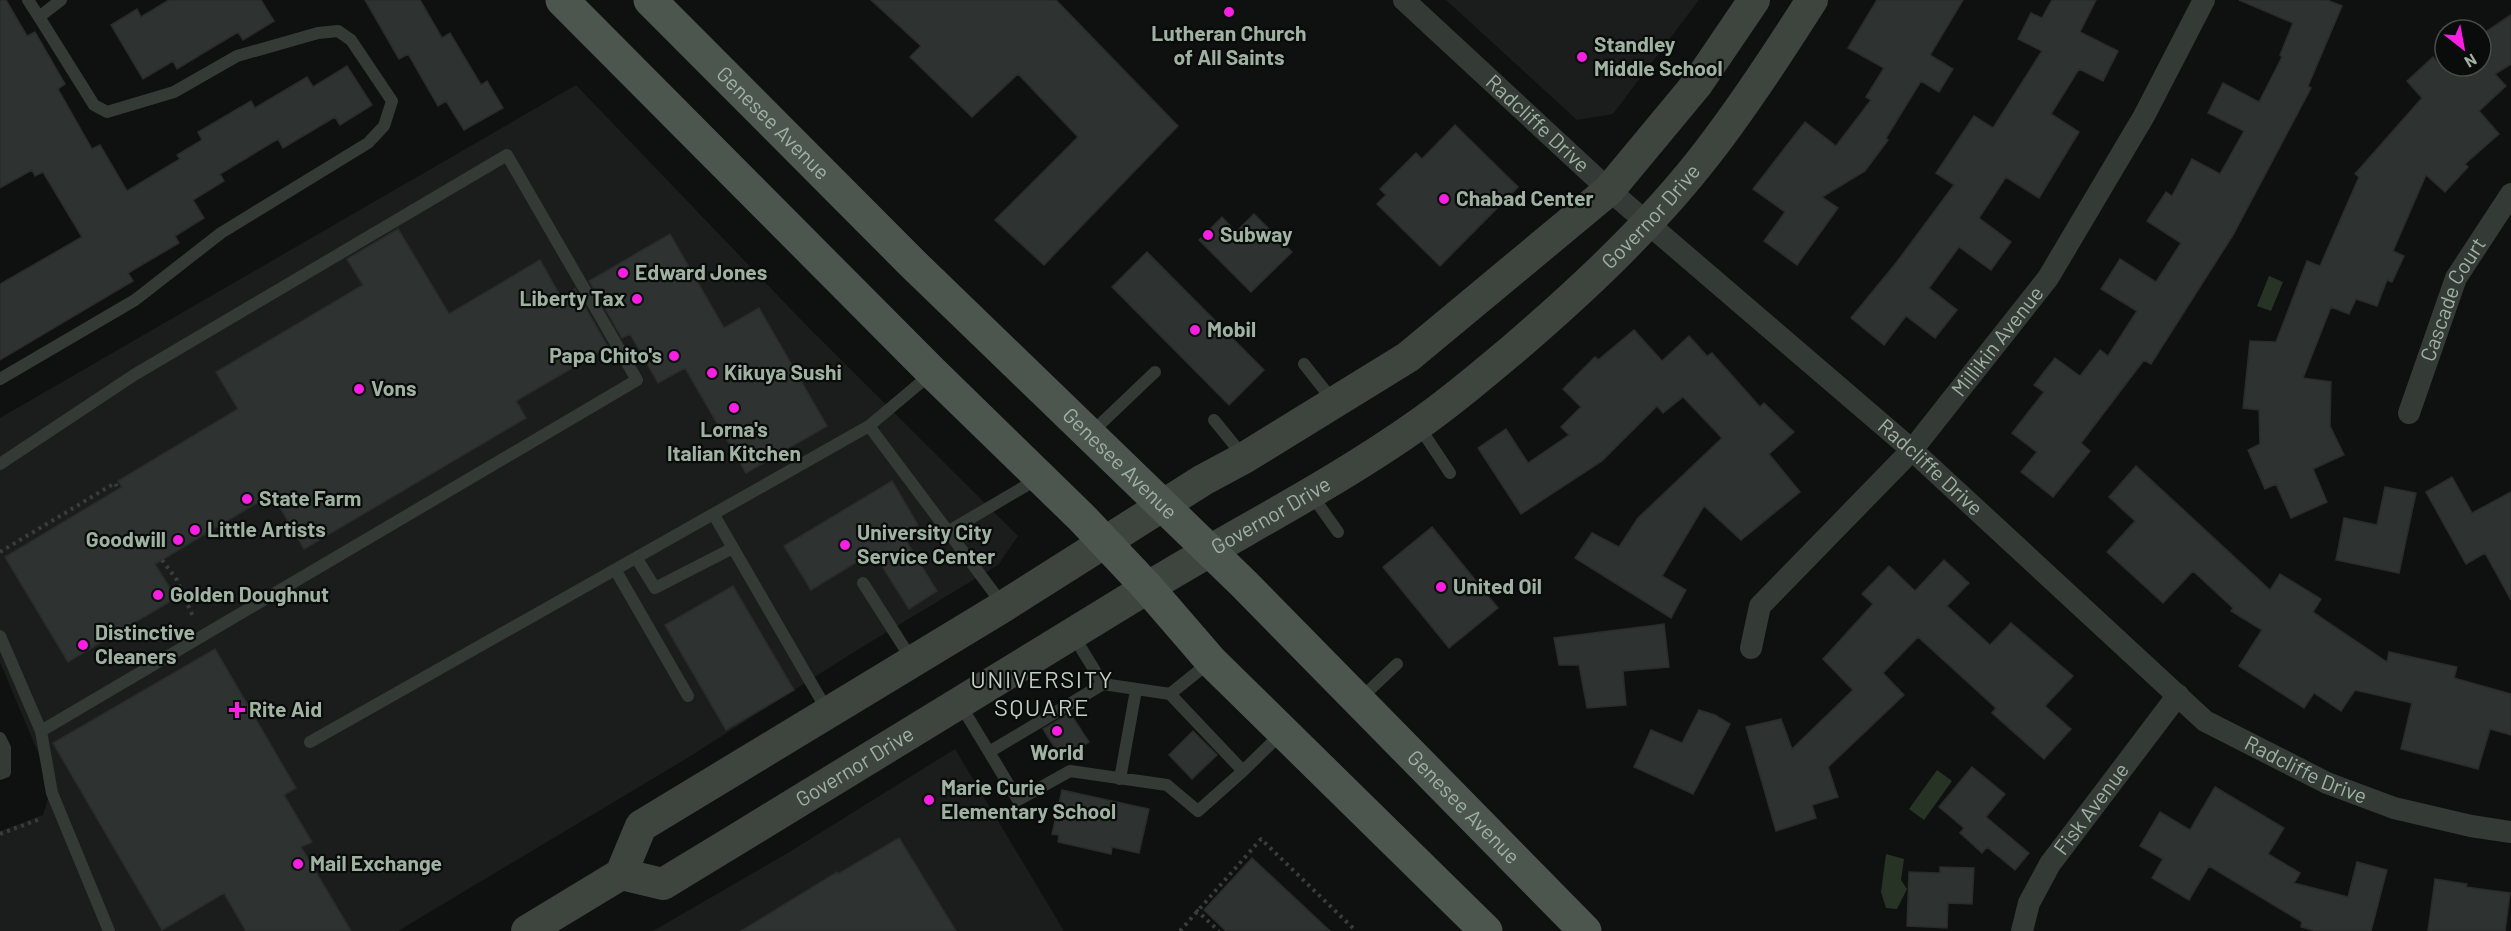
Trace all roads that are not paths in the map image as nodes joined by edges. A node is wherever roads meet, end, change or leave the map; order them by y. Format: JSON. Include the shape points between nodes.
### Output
{"nodes":[{"id":1,"x":28,"y":0,"type":"edge"},
{"id":2,"x":61,"y":0,"type":"edge"},
{"id":3,"x":562,"y":0,"type":"edge"},
{"id":4,"x":650,"y":0,"type":"edge"},
{"id":5,"x":1404,"y":0,"type":"edge"},
{"id":6,"x":1755,"y":0,"type":"edge"},
{"id":7,"x":1812,"y":0,"type":"edge"},
{"id":8,"x":2204,"y":0,"type":"edge"},
{"id":9,"x":39,"y":17,"type":"junction"},
{"id":10,"x":1609,"y":190,"type":"junction"},
{"id":11,"x":2511,"y":194,"type":"edge"},
{"id":12,"x":1646,"y":223,"type":"junction"},
{"id":13,"x":1304,"y":364,"type":"dead end"},
{"id":14,"x":932,"y":372,"type":"junction"},
{"id":15,"x":1155,"y":372,"type":"dead end"},
{"id":16,"x":0,"y":379,"type":"edge"},
{"id":17,"x":1335,"y":403,"type":"junction"},
{"id":18,"x":2409,"y":413,"type":"dead end"},
{"id":19,"x":1214,"y":420,"type":"dead end"},
{"id":20,"x":1418,"y":425,"type":"junction"},
{"id":21,"x":869,"y":426,"type":"junction"},
{"id":22,"x":1089,"y":434,"type":"junction"},
{"id":23,"x":1912,"y":450,"type":"junction"},
{"id":24,"x":1244,"y":458,"type":"junction"},
{"id":25,"x":0,"y":464,"type":"edge"},
{"id":26,"x":1450,"y":473,"type":"dead end"},
{"id":27,"x":1040,"y":477,"type":"junction"},
{"id":28,"x":1310,"y":493,"type":"junction"},
{"id":29,"x":1164,"y":506,"type":"junction"},
{"id":30,"x":714,"y":515,"type":"junction"},
{"id":31,"x":949,"y":531,"type":"junction"},
{"id":32,"x":1338,"y":532,"type":"dead end"},
{"id":33,"x":1105,"y":542,"type":"junction"},
{"id":34,"x":733,"y":548,"type":"junction"},
{"id":35,"x":1210,"y":552,"type":"junction"},
{"id":36,"x":637,"y":559,"type":"junction"},
{"id":37,"x":616,"y":571,"type":"junction"},
{"id":38,"x":863,"y":583,"type":"dead end"},
{"id":39,"x":1148,"y":588,"type":"junction"},
{"id":40,"x":1004,"y":606,"type":"junction"},
{"id":41,"x":1073,"y":635,"type":"junction"},
{"id":42,"x":0,"y":636,"type":"edge"},
{"id":43,"x":1751,"y":648,"type":"dead end"},
{"id":44,"x":913,"y":661,"type":"junction"},
{"id":45,"x":1211,"y":661,"type":"junction"},
{"id":46,"x":1397,"y":664,"type":"dead end"},
{"id":47,"x":1103,"y":684,"type":"junction"},
{"id":48,"x":1136,"y":690,"type":"junction"},
{"id":49,"x":1170,"y":694,"type":"junction"},
{"id":50,"x":2178,"y":695,"type":"junction"},
{"id":51,"x":688,"y":696,"type":"dead end"},
{"id":52,"x":1358,"y":700,"type":"junction"},
{"id":53,"x":960,"y":704,"type":"junction"},
{"id":54,"x":828,"y":712,"type":"junction"},
{"id":55,"x":40,"y":731,"type":"junction"},
{"id":56,"x":1283,"y":732,"type":"junction"},
{"id":57,"x":0,"y":738,"type":"edge"},
{"id":58,"x":310,"y":742,"type":"dead end"},
{"id":59,"x":989,"y":752,"type":"junction"},
{"id":60,"x":1243,"y":771,"type":"junction"},
{"id":61,"x":0,"y":774,"type":"edge"},
{"id":62,"x":1120,"y":779,"type":"junction"},
{"id":63,"x":2511,"y":832,"type":"edge"},
{"id":64,"x":621,"y":874,"type":"junction"},
{"id":65,"x":109,"y":931,"type":"edge"},
{"id":66,"x":527,"y":931,"type":"edge"},
{"id":67,"x":1486,"y":931,"type":"edge"},
{"id":68,"x":1585,"y":931,"type":"edge"},
{"id":69,"x":2022,"y":931,"type":"edge"}],
"edges":[{"from":1,"to":9,"type":"lane"},
{"from":2,"to":9,"type":"lane"},
{"from":3,"to":14,"type":"main road"},
{"from":4,"to":22,"type":"main road","name":"Genesee Avenue"},
{"from":5,"to":10,"type":"street","name":"Radcliffe Drive"},
{"from":6,"to":10,"type":"main road","via":[[1697,84]]},
{"from":7,"to":12,"type":"main road","name":"Governor Drive","via":[[1707,153]]},
{"from":8,"to":23,"type":"street","name":"Millikin Avenue","via":[[2144,116],[2048,278]]},
{"from":9,"to":16,"type":"lane","via":[[94,105],[107,112],[174,92],[237,56],[338,31],[351,40],[392,101],[384,126],[368,143],[222,233],[135,300]]},
{"from":10,"to":12,"type":"street","name":"Radcliffe Drive"},
{"from":10,"to":17,"type":"main road","via":[[1408,357]]},
{"from":11,"to":18,"type":"street","name":"Cascade Court","via":[[2456,278]]},
{"from":12,"to":20,"type":"main road","name":"Governor Drive","via":[[1558,310]]},
{"from":12,"to":23,"type":"street","name":"Radcliffe Drive"},
{"from":13,"to":17,"type":"lane"},
{"from":14,"to":21,"type":"lane"},
{"from":14,"to":27,"type":"main road"},
{"from":15,"to":22,"type":"lane"},
{"from":17,"to":24,"type":"main road"},
{"from":19,"to":24,"type":"lane"},
{"from":20,"to":26,"type":"lane"},
{"from":20,"to":28,"type":"main road","name":"Governor Drive"},
{"from":21,"to":30,"type":"lane"},
{"from":21,"to":31,"type":"lane"},
{"from":22,"to":29,"type":"main road","name":"Genesee Avenue"},
{"from":23,"to":43,"type":"street","name":"Millikin Avenue","via":[[1760,606]]},
{"from":23,"to":50,"type":"street","name":"Radcliffe Drive"},
{"from":24,"to":29,"type":"main road"},
{"from":25,"to":55,"type":"lane","via":[[134,375],[507,155],[637,380]]},
{"from":27,"to":31,"type":"lane"},
{"from":27,"to":33,"type":"main road"},
{"from":28,"to":32,"type":"lane"},
{"from":28,"to":35,"type":"main road","name":"Governor Drive"},
{"from":29,"to":33,"type":"main road"},
{"from":29,"to":35,"type":"main road","name":"Genesee Avenue"},
{"from":30,"to":34,"type":"lane"},
{"from":30,"to":36,"type":"lane"},
{"from":31,"to":40,"type":"lane"},
{"from":33,"to":39,"type":"main road"},
{"from":33,"to":40,"type":"main road"},
{"from":34,"to":36,"type":"lane","via":[[655,588]]},
{"from":34,"to":54,"type":"lane"},
{"from":35,"to":39,"type":"main road","name":"Governor Drive"},
{"from":35,"to":52,"type":"main road","name":"Genesee Avenue"},
{"from":36,"to":37,"type":"lane"},
{"from":37,"to":51,"type":"lane"},
{"from":37,"to":58,"type":"lane"},
{"from":38,"to":44,"type":"lane"},
{"from":39,"to":41,"type":"main road","name":"Governor Drive"},
{"from":39,"to":45,"type":"main road"},
{"from":40,"to":44,"type":"main road"},
{"from":41,"to":47,"type":"lane"},
{"from":41,"to":53,"type":"main road","name":"Governor Drive"},
{"from":42,"to":55,"type":"lane"},
{"from":44,"to":54,"type":"main road"},
{"from":45,"to":49,"type":"lane"},
{"from":45,"to":56,"type":"main road"},
{"from":46,"to":52,"type":"lane"},
{"from":47,"to":48,"type":"lane"},
{"from":47,"to":59,"type":"lane"},
{"from":48,"to":49,"type":"lane"},
{"from":48,"to":62,"type":"lane"},
{"from":49,"to":60,"type":"lane"},
{"from":50,"to":63,"type":"street","name":"Radcliffe Drive","via":[[2205,721],[2327,783],[2394,808]]},
{"from":50,"to":69,"type":"street","name":"Fisk Avenue","via":[[2050,864],[2029,903]]},
{"from":52,"to":68,"type":"main road","name":"Genesee Avenue"},
{"from":53,"to":59,"type":"lane"},
{"from":53,"to":64,"type":"main road","name":"Governor Drive","via":[[663,884]]},
{"from":54,"to":64,"type":"main road","via":[[641,826]]},
{"from":55,"to":65,"type":"lane","via":[[52,793]]},
{"from":56,"to":60,"type":"lane"},
{"from":56,"to":67,"type":"main road"},
{"from":57,"to":61,"type":"lane","via":[[5,748],[4,772]]},
{"from":59,"to":62,"type":"lane","via":[[1018,800],[1070,771]]},
{"from":60,"to":62,"type":"lane","via":[[1198,811],[1167,785]]},
{"from":64,"to":66,"type":"main road"}]}
